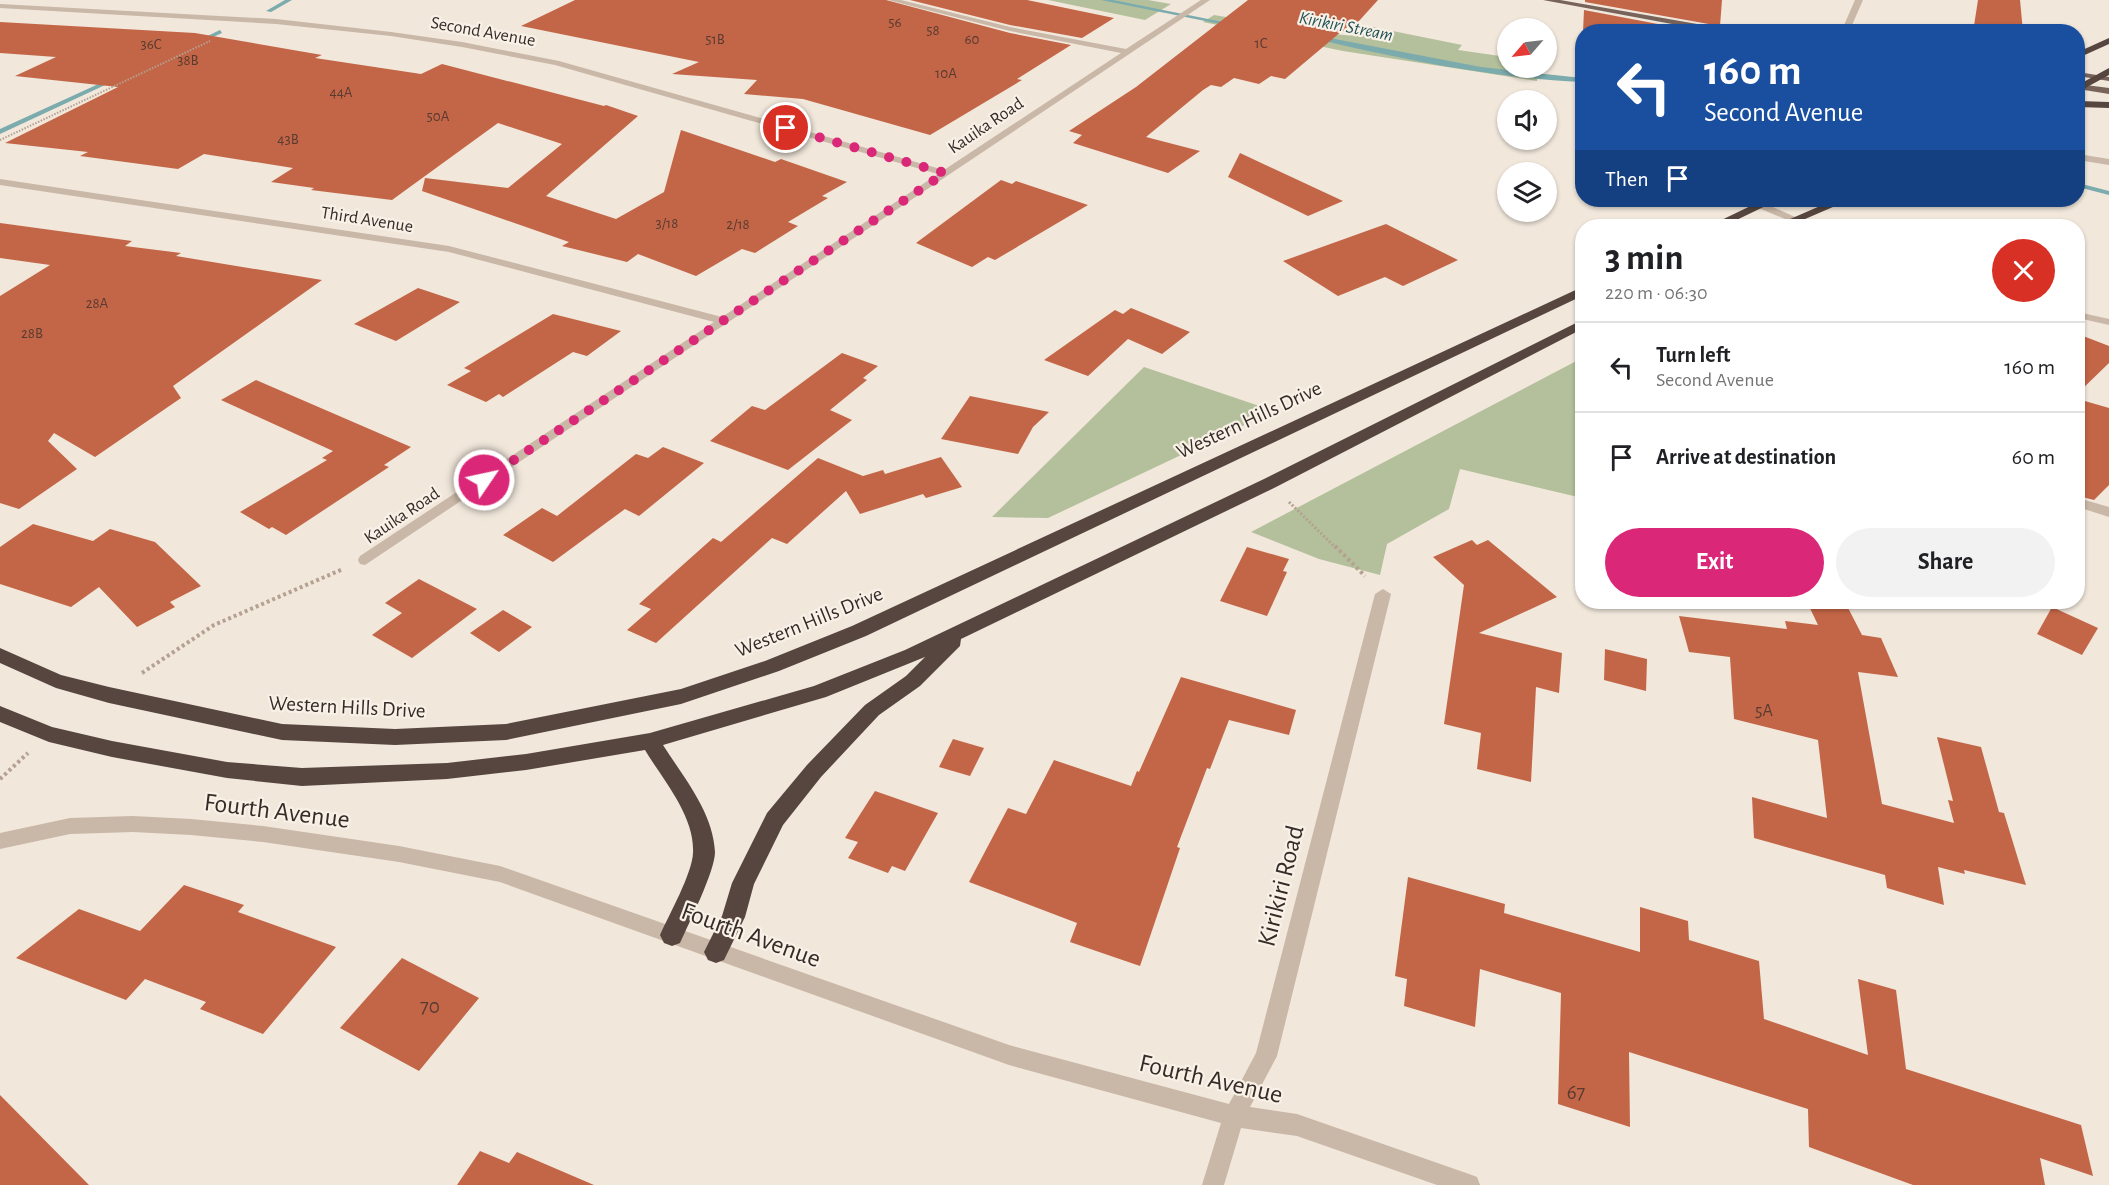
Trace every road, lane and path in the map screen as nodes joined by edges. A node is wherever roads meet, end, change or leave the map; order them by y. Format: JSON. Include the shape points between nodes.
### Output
{"nodes":[{"id":1,"x":892,"y":0,"type":"edge"},
{"id":2,"x":1206,"y":0,"type":"edge"},
{"id":3,"x":1547,"y":0,"type":"edge"},
{"id":4,"x":1859,"y":0,"type":"edge"},
{"id":5,"x":0,"y":6,"type":"edge"},
{"id":6,"x":253,"y":21,"type":"junction"},
{"id":7,"x":1693,"y":24,"type":"edge"},
{"id":8,"x":1848,"y":24,"type":"edge"},
{"id":9,"x":2109,"y":41,"type":"edge"},
{"id":10,"x":1126,"y":52,"type":"junction"},
{"id":11,"x":2085,"y":52,"type":"edge"},
{"id":12,"x":2109,"y":71,"type":"edge"},
{"id":13,"x":2085,"y":75,"type":"edge"},
{"id":14,"x":2104,"y":78,"type":"edge"},
{"id":15,"x":2085,"y":86,"type":"edge"},
{"id":16,"x":2085,"y":89,"type":"edge"},
{"id":17,"x":2109,"y":91,"type":"edge"},
{"id":18,"x":2085,"y":104,"type":"edge"},
{"id":19,"x":2109,"y":105,"type":"edge"},
{"id":20,"x":0,"y":140,"type":"edge"},
{"id":21,"x":2085,"y":159,"type":"edge"},
{"id":22,"x":2109,"y":162,"type":"edge"},
{"id":23,"x":945,"y":173,"type":"junction"},
{"id":24,"x":0,"y":182,"type":"edge"},
{"id":25,"x":1756,"y":207,"type":"edge"},
{"id":26,"x":1765,"y":207,"type":"edge"},
{"id":27,"x":1825,"y":207,"type":"edge"},
{"id":28,"x":1730,"y":219,"type":"edge"},
{"id":29,"x":1795,"y":219,"type":"joint"},
{"id":30,"x":1575,"y":297,"type":"edge"},
{"id":31,"x":2085,"y":317,"type":"edge"},
{"id":32,"x":724,"y":321,"type":"junction"},
{"id":33,"x":2109,"y":322,"type":"edge"},
{"id":34,"x":1575,"y":325,"type":"edge"},
{"id":35,"x":1531,"y":333,"type":"junction"},
{"id":36,"x":1270,"y":483,"type":"junction"},
{"id":37,"x":2085,"y":505,"type":"edge"},
{"id":38,"x":2109,"y":512,"type":"edge"},
{"id":39,"x":365,"y":560,"type":"joint"},
{"id":40,"x":1383,"y":594,"type":"joint"},
{"id":41,"x":963,"y":631,"type":"junction"},
{"id":42,"x":0,"y":655,"type":"edge"},
{"id":43,"x":109,"y":695,"type":"junction"},
{"id":44,"x":0,"y":714,"type":"edge"},
{"id":45,"x":49,"y":734,"type":"junction"},
{"id":46,"x":650,"y":741,"type":"junction"},
{"id":47,"x":0,"y":779,"type":"edge"},
{"id":48,"x":0,"y":841,"type":"edge"},
{"id":49,"x":672,"y":935,"type":"junction"},
{"id":50,"x":716,"y":952,"type":"junction"},
{"id":51,"x":1234,"y":1116,"type":"junction"},
{"id":52,"x":1213,"y":1185,"type":"edge"},
{"id":53,"x":1469,"y":1185,"type":"edge"}],
"edges":[{"from":1,"to":10,"type":"street","via":[[999,27]]},
{"from":2,"to":10,"type":"street","name":"Kauika Road"},
{"from":3,"to":7,"type":"main road"},
{"from":4,"to":8,"type":"street"},
{"from":5,"to":6,"type":"street","name":"Second Avenue"},
{"from":6,"to":20,"type":"path"},
{"from":6,"to":23,"type":"street","name":"Second Avenue","via":[[432,39],[556,63]]},
{"from":9,"to":11,"type":"highway"},
{"from":10,"to":23,"type":"street","name":"Kauika Road"},
{"from":12,"to":14,"type":"highway"},
{"from":13,"to":14,"type":"main road"},
{"from":14,"to":15,"type":"highway"},
{"from":16,"to":17,"type":"main road"},
{"from":18,"to":19,"type":"highway"},
{"from":21,"to":22,"type":"street"},
{"from":23,"to":32,"type":"street","name":"Kauika Road"},
{"from":24,"to":32,"type":"street","name":"Third Avenue","via":[[448,249]]},
{"from":25,"to":28,"type":"highway"},
{"from":26,"to":29,"type":"street"},
{"from":27,"to":29,"type":"highway"},
{"from":30,"to":35,"type":"highway","name":"Western Hills Drive"},
{"from":31,"to":33,"type":"street"},
{"from":32,"to":39,"type":"street","name":"Kauika Road"},
{"from":34,"to":35,"type":"highway","name":"Western Hills Drive"},
{"from":35,"to":36,"type":"highway","name":"Western Hills Drive"},
{"from":35,"to":43,"type":"highway","name":"Western Hills Drive","via":[[1147,494],[859,631],[772,666],[681,696],[506,732],[395,737],[282,732]]},
{"from":36,"to":40,"type":"path"},
{"from":36,"to":41,"type":"highway","name":"Western Hills Drive"},
{"from":37,"to":38,"type":"street"},
{"from":39,"to":43,"type":"path","via":[[214,625]]},
{"from":40,"to":51,"type":"street","name":"Kirikiri Road","via":[[1266,1056]]},
{"from":41,"to":46,"type":"highway","name":"Western Hills Drive","via":[[819,692]]},
{"from":41,"to":50,"type":"highway","via":[[913,681],[872,710],[814,771],[776,819],[743,883],[733,917]]},
{"from":42,"to":43,"type":"highway","name":"Western Hills Drive","via":[[56,681]]},
{"from":44,"to":45,"type":"highway","name":"Western Hills Drive"},
{"from":45,"to":46,"type":"highway","name":"Western Hills Drive","via":[[227,770],[302,777],[447,771]]},
{"from":45,"to":47,"type":"path"},
{"from":46,"to":49,"type":"highway","via":[[698,819],[704,854]]},
{"from":48,"to":49,"type":"street","name":"Fourth Avenue","via":[[70,826],[134,824],[263,834],[500,874]]},
{"from":49,"to":50,"type":"street","name":"Fourth Avenue"},
{"from":50,"to":51,"type":"street","name":"Fourth Avenue","via":[[1009,1055]]},
{"from":51,"to":52,"type":"street","name":"Kirikiri Road"},
{"from":51,"to":53,"type":"street","name":"Fourth Avenue","via":[[1297,1125]]}]}
